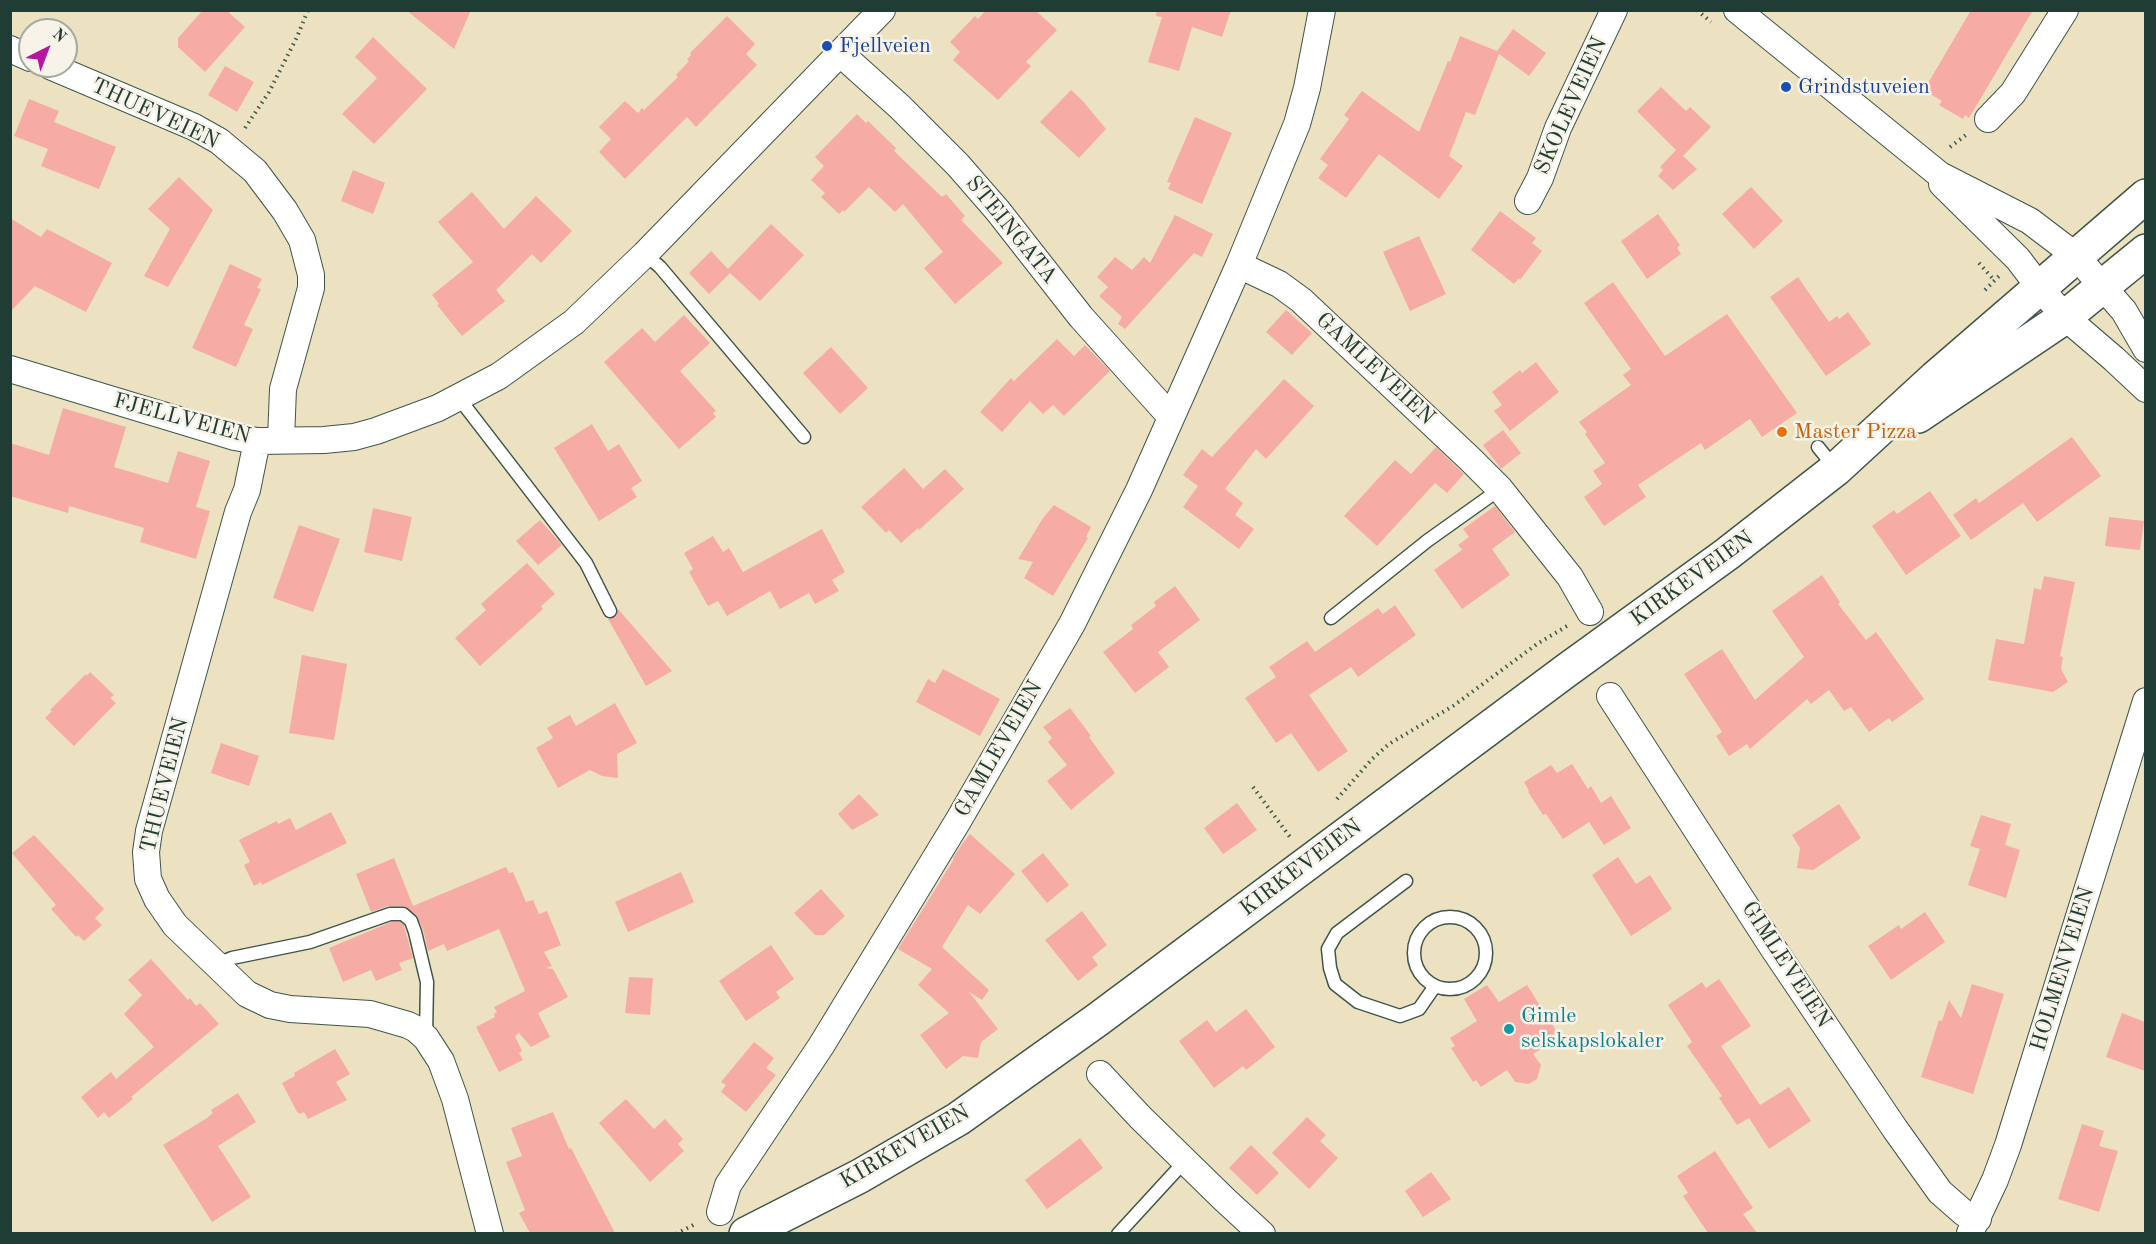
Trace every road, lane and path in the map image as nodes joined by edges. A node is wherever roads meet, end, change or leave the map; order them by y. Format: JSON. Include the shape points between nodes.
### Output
{"nodes":[{"id":1,"x":308,"y":10,"type":"edge"},
{"id":2,"x":882,"y":10,"type":"edge"},
{"id":3,"x":1322,"y":10,"type":"edge"},
{"id":4,"x":1614,"y":10,"type":"edge"},
{"id":5,"x":1737,"y":10,"type":"edge"},
{"id":6,"x":2065,"y":10,"type":"edge"},
{"id":7,"x":841,"y":54,"type":"junction"},
{"id":8,"x":78,"y":78,"type":"edge"},
{"id":9,"x":1988,"y":119,"type":"dead end"},
{"id":10,"x":232,"y":152,"type":"junction"},
{"id":11,"x":1940,"y":175,"type":"junction"},
{"id":12,"x":2145,"y":196,"type":"edge"},
{"id":13,"x":1528,"y":201,"type":"dead end"},
{"id":14,"x":2145,"y":251,"type":"edge"},
{"id":15,"x":645,"y":254,"type":"junction"},
{"id":16,"x":1239,"y":265,"type":"junction"},
{"id":17,"x":2091,"y":272,"type":"junction"},
{"id":18,"x":2001,"y":274,"type":"dead end"},
{"id":19,"x":1978,"y":297,"type":"dead end"},
{"id":20,"x":2053,"y":302,"type":"junction"},
{"id":21,"x":2145,"y":349,"type":"edge"},
{"id":22,"x":10,"y":369,"type":"edge"},
{"id":23,"x":2145,"y":390,"type":"edge"},
{"id":24,"x":458,"y":397,"type":"junction"},
{"id":25,"x":1171,"y":417,"type":"junction"},
{"id":26,"x":804,"y":437,"type":"dead end"},
{"id":27,"x":269,"y":440,"type":"junction"},
{"id":28,"x":1500,"y":489,"type":"junction"},
{"id":29,"x":610,"y":611,"type":"dead end"},
{"id":30,"x":1590,"y":612,"type":"joint"},
{"id":31,"x":1331,"y":618,"type":"dead end"},
{"id":32,"x":1610,"y":696,"type":"dead end"},
{"id":33,"x":2145,"y":701,"type":"edge"},
{"id":34,"x":1253,"y":787,"type":"dead end"},
{"id":35,"x":1334,"y":803,"type":"dead end"},
{"id":36,"x":1299,"y":830,"type":"dead end"},
{"id":37,"x":1290,"y":837,"type":"junction"},
{"id":38,"x":1281,"y":844,"type":"dead end"},
{"id":39,"x":1406,"y":881,"type":"dead end"},
{"id":40,"x":215,"y":965,"type":"junction"},
{"id":41,"x":1435,"y":986,"type":"junction"},
{"id":42,"x":426,"y":1038,"type":"junction"},
{"id":43,"x":1100,"y":1074,"type":"dead end"},
{"id":44,"x":1185,"y":1161,"type":"junction"},
{"id":45,"x":720,"y":1212,"type":"joint"},
{"id":46,"x":1974,"y":1226,"type":"edge"},
{"id":47,"x":490,"y":1233,"type":"edge"},
{"id":48,"x":676,"y":1233,"type":"edge"},
{"id":49,"x":746,"y":1233,"type":"edge"},
{"id":50,"x":1118,"y":1233,"type":"edge"},
{"id":51,"x":1262,"y":1233,"type":"edge"}],
"edges":[{"from":1,"to":10,"type":"path","via":[[269,92]]},
{"from":2,"to":7,"type":"street","name":"FJELLVEIEN"},
{"from":3,"to":16,"type":"street","name":"GAMLEVEIEN","via":[[1297,124]]},
{"from":4,"to":13,"type":"street","name":"SKOLEVEIEN"},
{"from":5,"to":11,"type":"street"},
{"from":6,"to":9,"type":"street","via":[[2013,93]]},
{"from":7,"to":15,"type":"street","name":"FJELLVEIEN"},
{"from":7,"to":25,"type":"street","name":"STEINGATA","via":[[958,165],[1082,317]]},
{"from":8,"to":10,"type":"street","name":"THUEVEIEN","via":[[194,127]]},
{"from":10,"to":27,"type":"street","name":"THUEVEIEN","via":[[255,171],[285,211],[302,240],[311,275],[311,288]]},
{"from":11,"to":17,"type":"street","via":[[2030,221]]},
{"from":11,"to":20,"type":"street","via":[[1942,184],[2018,259]]},
{"from":12,"to":17,"type":"main road","name":"KIRKEVEIEN"},
{"from":14,"to":17,"type":"main road","name":"KIRKEVEIEN"},
{"from":15,"to":24,"type":"street","name":"FJELLVEIEN","via":[[574,322],[499,376]]},
{"from":15,"to":26,"type":"lane"},
{"from":16,"to":25,"type":"street","name":"GAMLEVEIEN"},
{"from":16,"to":28,"type":"street","name":"GAMLEVEIEN","via":[[1279,284],[1301,300]]},
{"from":17,"to":20,"type":"main road","name":"KIRKEVEIEN"},
{"from":17,"to":21,"type":"street","via":[[2124,311]]},
{"from":18,"to":19,"type":"path"},
{"from":20,"to":23,"type":"street"},
{"from":20,"to":49,"type":"main road","name":"KIRKEVEIEN","via":[[1935,378],[1827,458],[1727,554],[958,1119],[860,1176]]},
{"from":22,"to":27,"type":"street","name":"FJELLVEIEN","via":[[235,437]]},
{"from":24,"to":27,"type":"street","name":"FJELLVEIEN","via":[[427,412],[354,436]]},
{"from":24,"to":29,"type":"lane","via":[[586,563]]},
{"from":25,"to":45,"type":"street","name":"GAMLEVEIEN","via":[[1072,624],[821,1046],[728,1185]]},
{"from":27,"to":40,"type":"street","name":"THUEVEIEN","via":[[238,512],[146,852],[148,879],[157,899],[175,925]]},
{"from":28,"to":30,"type":"street","via":[[1570,577]]},
{"from":28,"to":31,"type":"lane"},
{"from":30,"to":35,"type":"path","via":[[1537,644],[1453,706],[1389,744]]},
{"from":32,"to":46,"type":"street","name":"GIMLEVEIEN","via":[[1895,1129],[1940,1192]]},
{"from":33,"to":46,"type":"street","name":"HOLMENVEIEN","via":[[2008,1145]]},
{"from":34,"to":37,"type":"path"},
{"from":36,"to":37,"type":"path"},
{"from":37,"to":38,"type":"path"},
{"from":39,"to":41,"type":"lane","via":[[1336,933],[1328,949],[1330,968],[1335,984],[1358,1002],[1400,1016],[1419,1009]]},
{"from":40,"to":42,"type":"street","name":"THUEVEIEN","via":[[247,994],[270,1005],[370,1014],[408,1025]]},
{"from":40,"to":42,"type":"lane","via":[[310,942],[390,914],[403,914],[416,932],[427,982]]},
{"from":41,"to":41,"type":"lane","via":[[1417,967],[1416,941],[1433,921],[1445,917],[1471,923],[1485,945],[1482,970],[1461,987]]},
{"from":42,"to":47,"type":"street","name":"THUEVEIEN","via":[[441,1061],[455,1099]]},
{"from":43,"to":44,"type":"street"},
{"from":44,"to":50,"type":"lane"},
{"from":44,"to":51,"type":"street"},
{"from":45,"to":48,"type":"path"}]}
